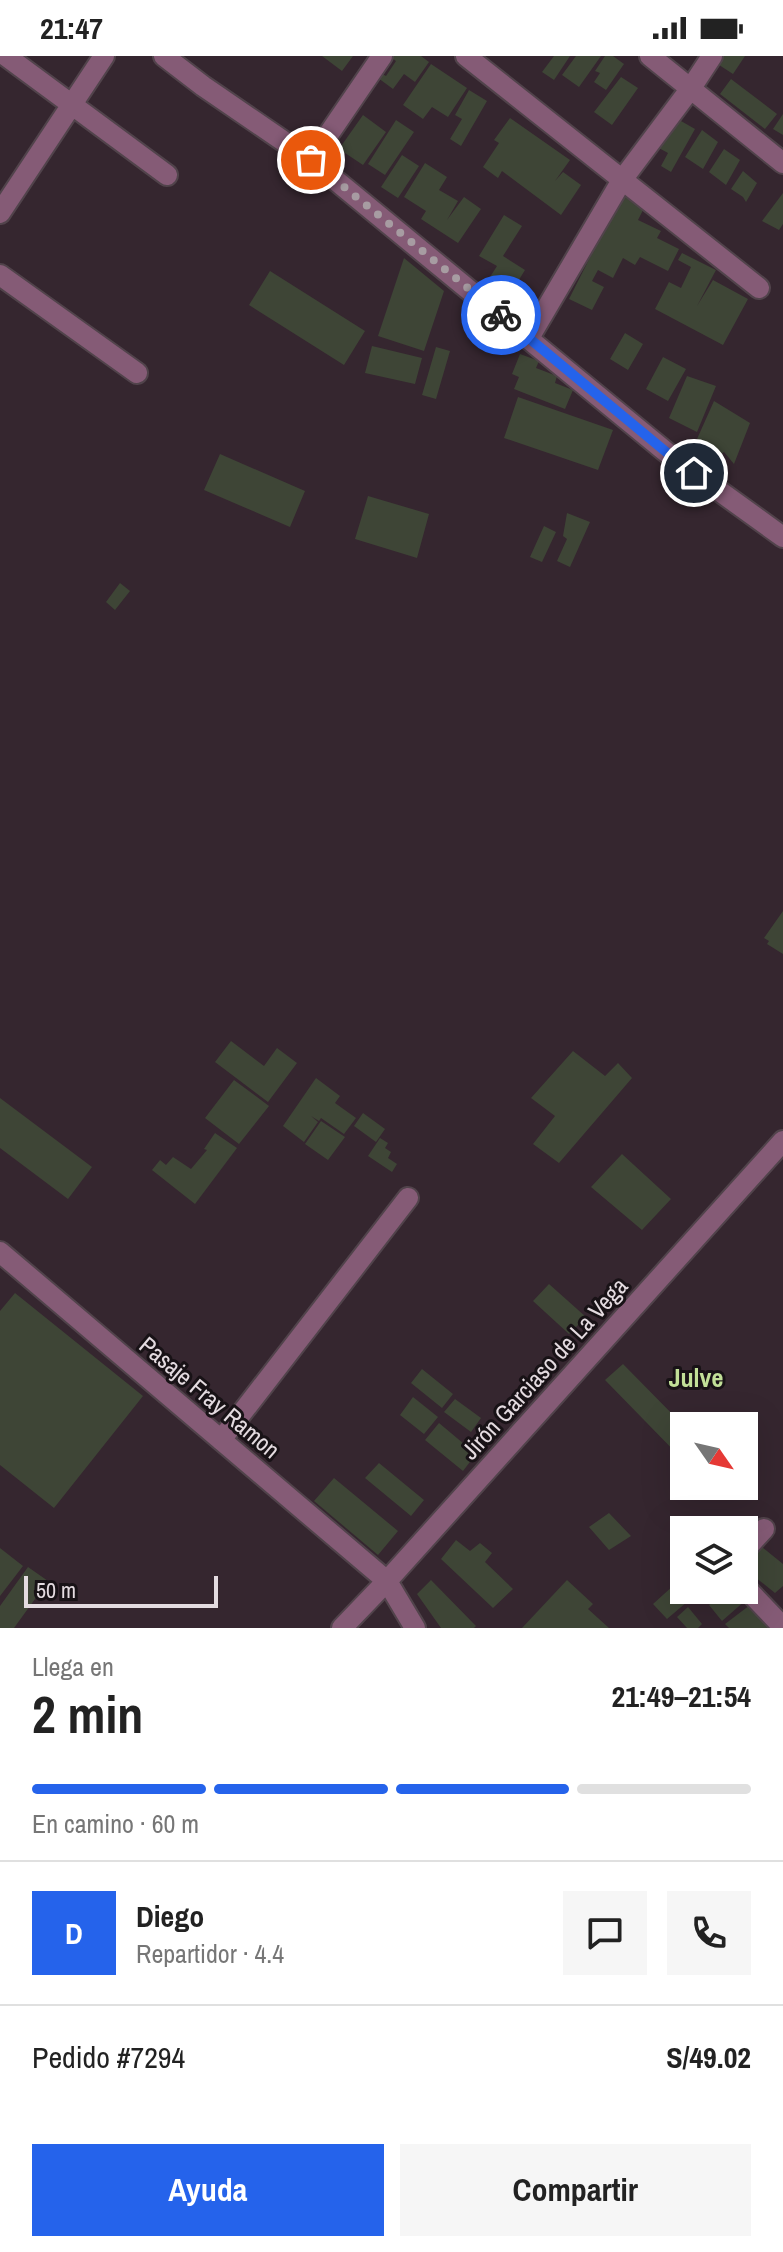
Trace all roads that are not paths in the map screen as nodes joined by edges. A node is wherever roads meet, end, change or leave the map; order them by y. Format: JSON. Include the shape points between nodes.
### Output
{"nodes":[{"id":1,"x":6,"y":56,"type":"edge"},
{"id":2,"x":104,"y":56,"type":"edge"},
{"id":3,"x":164,"y":56,"type":"edge"},
{"id":4,"x":382,"y":56,"type":"edge"},
{"id":5,"x":466,"y":56,"type":"edge"},
{"id":6,"x":650,"y":56,"type":"edge"},
{"id":7,"x":712,"y":56,"type":"edge"},
{"id":8,"x":691,"y":88,"type":"junction"},
{"id":9,"x":71,"y":106,"type":"junction"},
{"id":10,"x":311,"y":160,"type":"junction"},
{"id":11,"x":783,"y":163,"type":"edge"},
{"id":12,"x":167,"y":175,"type":"dead end"},
{"id":13,"x":622,"y":180,"type":"junction"},
{"id":14,"x":0,"y":213,"type":"edge"},
{"id":15,"x":0,"y":275,"type":"edge"},
{"id":16,"x":759,"y":288,"type":"dead end"},
{"id":17,"x":529,"y":338,"type":"junction"},
{"id":18,"x":137,"y":373,"type":"dead end"},
{"id":19,"x":783,"y":537,"type":"edge"},
{"id":20,"x":780,"y":1151,"type":"edge"},
{"id":21,"x":408,"y":1198,"type":"dead end"},
{"id":22,"x":0,"y":1252,"type":"edge"},
{"id":23,"x":221,"y":1440,"type":"junction"},
{"id":24,"x":764,"y":1529,"type":"dead end"},
{"id":25,"x":758,"y":1536,"type":"edge"},
{"id":26,"x":387,"y":1581,"type":"junction"},
{"id":27,"x":758,"y":1601,"type":"edge"},
{"id":28,"x":783,"y":1627,"type":"edge"},
{"id":29,"x":342,"y":1628,"type":"edge"},
{"id":30,"x":415,"y":1628,"type":"edge"}],
"edges":[{"from":1,"to":9,"type":"street"},
{"from":2,"to":9,"type":"street"},
{"from":3,"to":10,"type":"street"},
{"from":4,"to":10,"type":"street"},
{"from":5,"to":13,"type":"street"},
{"from":6,"to":8,"type":"street"},
{"from":7,"to":8,"type":"street"},
{"from":8,"to":11,"type":"street"},
{"from":8,"to":13,"type":"street"},
{"from":9,"to":12,"type":"street"},
{"from":9,"to":14,"type":"street"},
{"from":10,"to":17,"type":"street"},
{"from":13,"to":16,"type":"street"},
{"from":13,"to":17,"type":"street"},
{"from":15,"to":18,"type":"street"},
{"from":17,"to":19,"type":"street","via":[[671,456]]},
{"from":20,"to":26,"type":"street","name":"Jirón Garciaso de La Vega"},
{"from":21,"to":23,"type":"street"},
{"from":22,"to":23,"type":"street","name":"Pasaje Fray Ramon"},
{"from":23,"to":26,"type":"street","name":"Pasaje Fray Ramon"},
{"from":24,"to":25,"type":"street"},
{"from":26,"to":29,"type":"street","name":"Jirón Garciaso de La Vega"},
{"from":26,"to":30,"type":"street","name":"Pasaje Fray Ramon"},
{"from":27,"to":28,"type":"street"}]}
